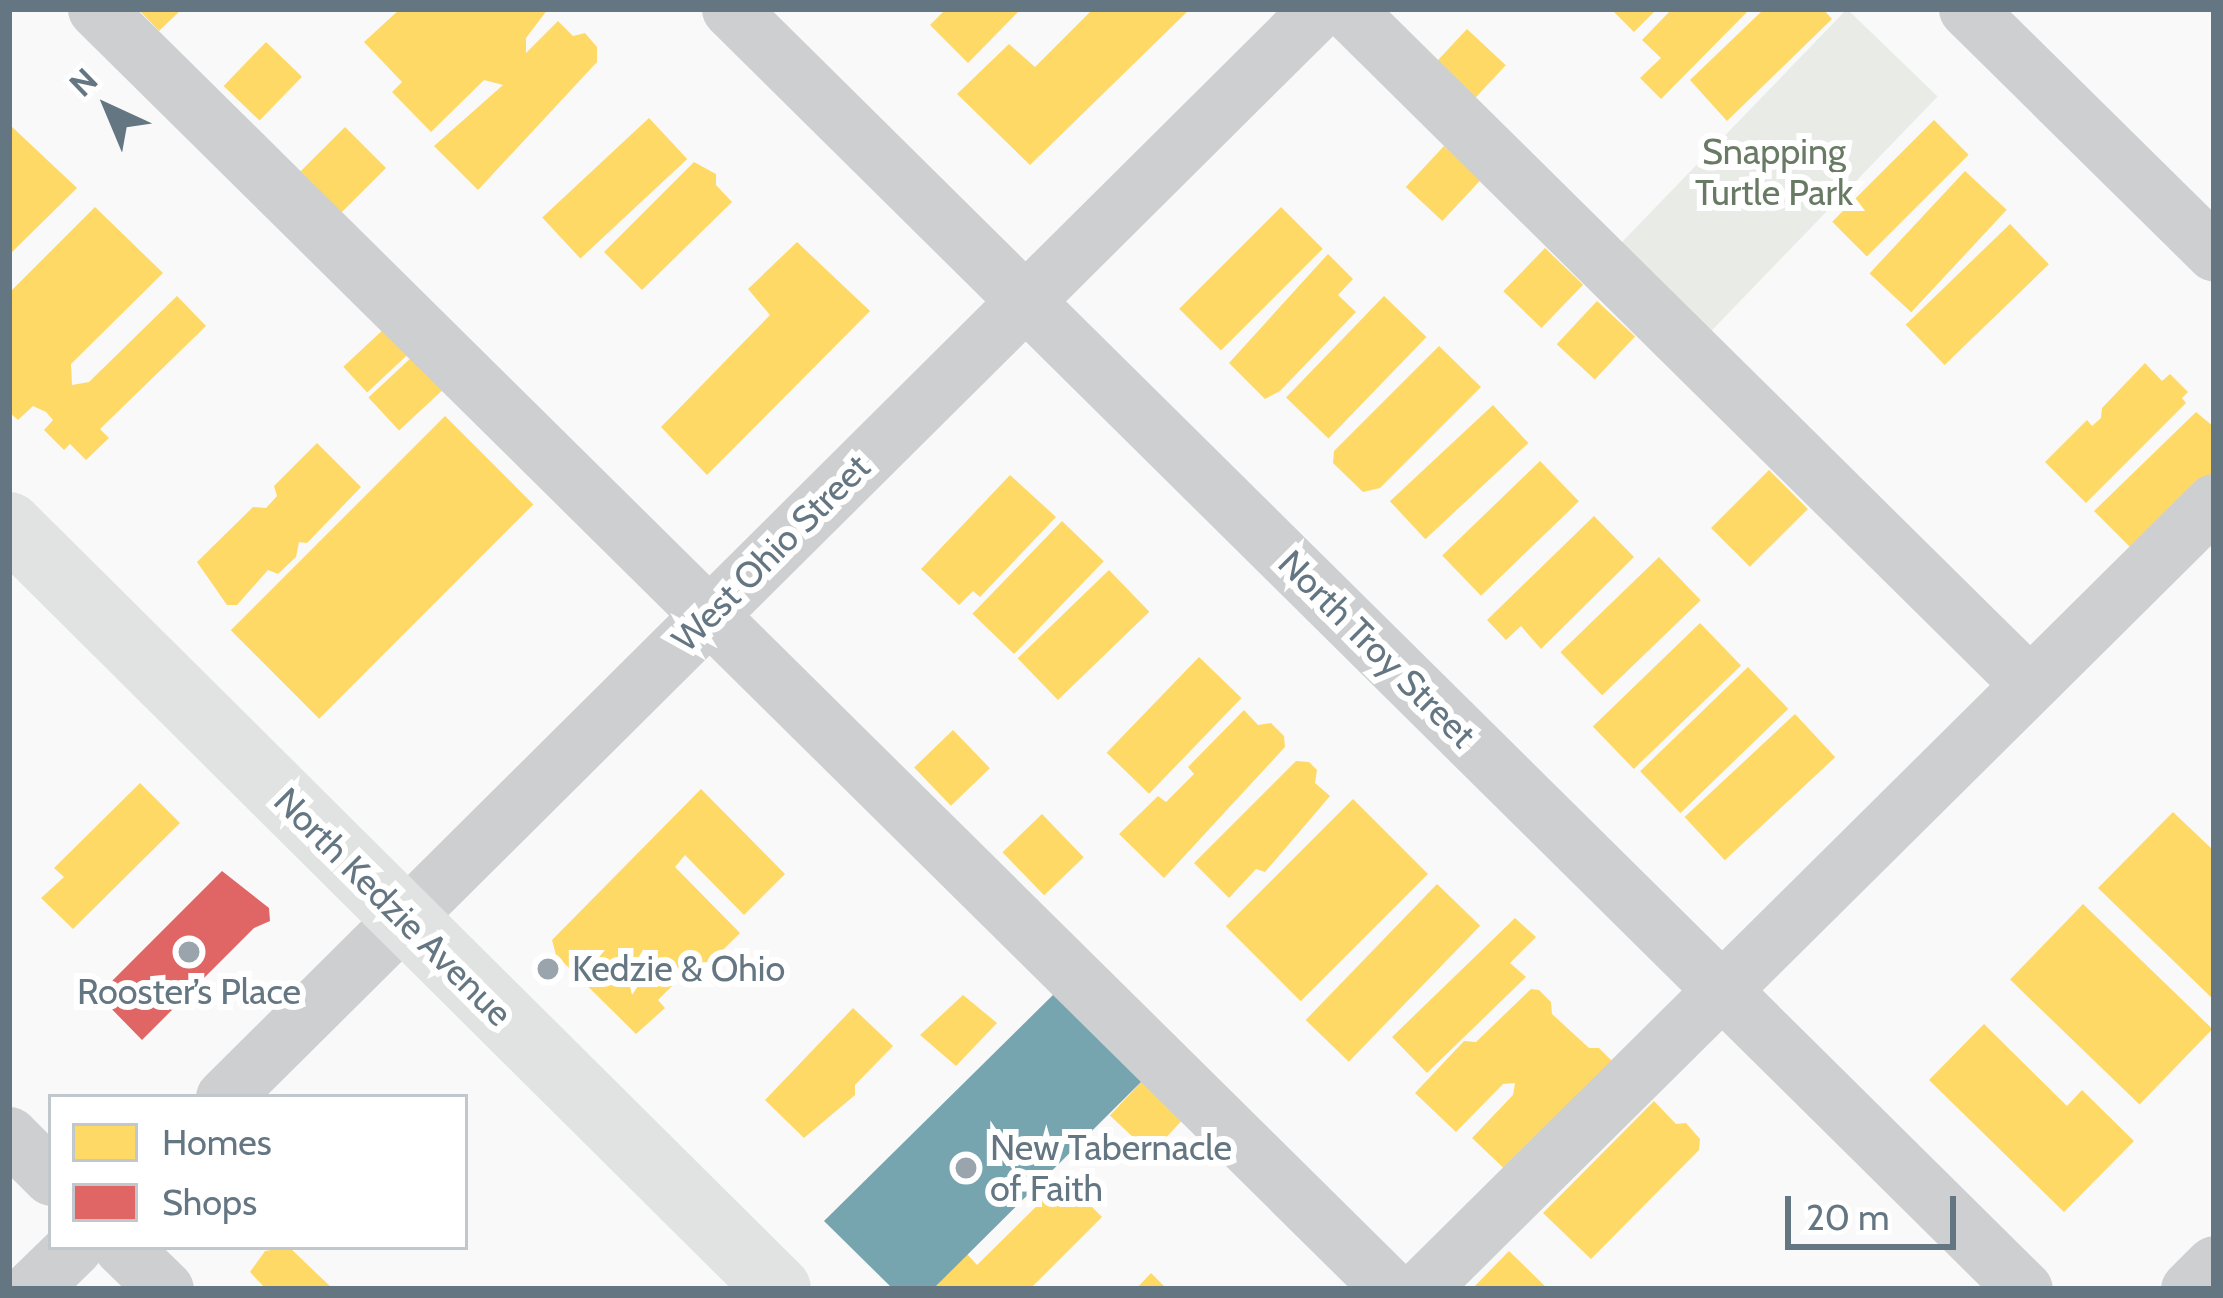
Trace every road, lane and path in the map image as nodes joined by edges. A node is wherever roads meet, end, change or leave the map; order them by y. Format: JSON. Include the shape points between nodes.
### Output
{"nodes":[{"id":1,"x":96,"y":9,"type":"edge"},
{"id":2,"x":730,"y":9,"type":"edge"},
{"id":3,"x":1319,"y":9,"type":"edge"},
{"id":4,"x":1346,"y":9,"type":"edge"},
{"id":5,"x":1974,"y":11,"type":"edge"},
{"id":6,"x":2214,"y":254,"type":"edge"},
{"id":7,"x":1025,"y":300,"type":"junction"},
{"id":8,"x":2214,"y":502,"type":"edge"},
{"id":9,"x":9,"y":525,"type":"edge"},
{"id":10,"x":708,"y":616,"type":"junction"},
{"id":11,"x":2029,"y":684,"type":"junction"},
{"id":12,"x":405,"y":918,"type":"junction"},
{"id":13,"x":1722,"y":991,"type":"junction"},
{"id":14,"x":227,"y":1094,"type":"edge"},
{"id":15,"x":9,"y":1135,"type":"edge"},
{"id":16,"x":48,"y":1174,"type":"edge"},
{"id":17,"x":71,"y":1250,"type":"edge"},
{"id":18,"x":125,"y":1250,"type":"edge"},
{"id":19,"x":2214,"y":1264,"type":"edge"},
{"id":20,"x":32,"y":1289,"type":"edge"},
{"id":21,"x":165,"y":1289,"type":"edge"},
{"id":22,"x":778,"y":1289,"type":"edge"},
{"id":23,"x":1391,"y":1289,"type":"edge"},
{"id":24,"x":1420,"y":1289,"type":"edge"},
{"id":25,"x":2024,"y":1289,"type":"edge"},
{"id":26,"x":2188,"y":1289,"type":"edge"}],
"edges":[{"from":1,"to":10,"type":"street"},
{"from":2,"to":7,"type":"street","name":"North Troy Street"},
{"from":3,"to":7,"type":"street","name":"West Ohio Street"},
{"from":4,"to":11,"type":"street"},
{"from":5,"to":6,"type":"street"},
{"from":7,"to":10,"type":"street","name":"West Ohio Street"},
{"from":7,"to":13,"type":"street","name":"North Troy Street"},
{"from":8,"to":11,"type":"street"},
{"from":9,"to":12,"type":"main road","name":"North Kedzie Avenue"},
{"from":10,"to":12,"type":"street","name":"West Ohio Street"},
{"from":10,"to":23,"type":"street"},
{"from":11,"to":13,"type":"street"},
{"from":12,"to":14,"type":"street","name":"West Ohio Street"},
{"from":12,"to":22,"type":"main road","name":"North Kedzie Avenue"},
{"from":13,"to":24,"type":"street"},
{"from":13,"to":25,"type":"street","name":"North Troy Street"},
{"from":15,"to":16,"type":"street"},
{"from":17,"to":20,"type":"street"},
{"from":18,"to":21,"type":"street"},
{"from":19,"to":26,"type":"street"}]}
